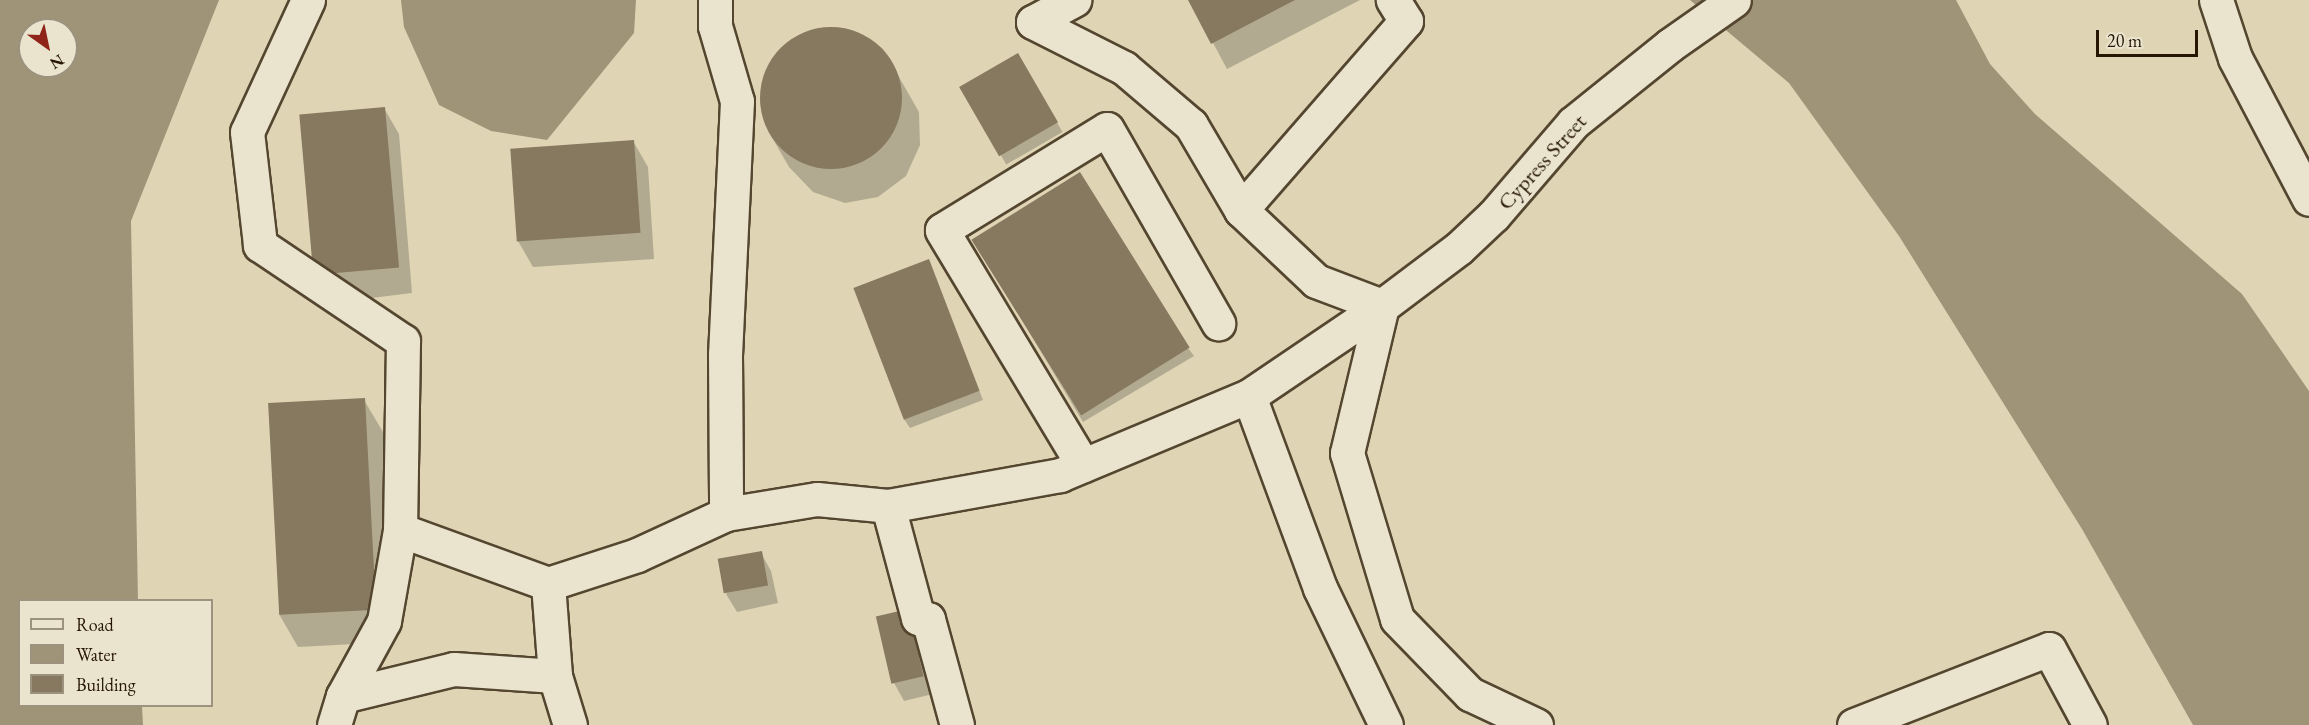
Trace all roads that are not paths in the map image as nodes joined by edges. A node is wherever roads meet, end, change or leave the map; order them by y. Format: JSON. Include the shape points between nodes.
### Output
{"nodes":[{"id":1,"x":308,"y":0,"type":"edge"},
{"id":2,"x":715,"y":0,"type":"edge"},
{"id":3,"x":1074,"y":0,"type":"edge"},
{"id":4,"x":1393,"y":0,"type":"edge"},
{"id":5,"x":1734,"y":0,"type":"edge"},
{"id":6,"x":2216,"y":0,"type":"edge"},
{"id":7,"x":2309,"y":199,"type":"edge"},
{"id":8,"x":1241,"y":210,"type":"junction"},
{"id":9,"x":1382,"y":306,"type":"junction"},
{"id":10,"x":1218,"y":323,"type":"dead end"},
{"id":11,"x":1250,"y":396,"type":"junction"},
{"id":12,"x":1083,"y":465,"type":"junction"},
{"id":13,"x":888,"y":506,"type":"junction"},
{"id":14,"x":726,"y":514,"type":"junction"},
{"id":15,"x":400,"y":530,"type":"junction"},
{"id":16,"x":548,"y":584,"type":"junction"},
{"id":17,"x":555,"y":676,"type":"junction"},
{"id":18,"x":338,"y":711,"type":"edge"},
{"id":19,"x":570,"y":725,"type":"edge"},
{"id":20,"x":957,"y":725,"type":"edge"},
{"id":21,"x":1386,"y":725,"type":"edge"},
{"id":22,"x":1536,"y":725,"type":"edge"},
{"id":23,"x":1854,"y":725,"type":"edge"},
{"id":24,"x":2090,"y":725,"type":"edge"}],
"edges":[{"from":1,"to":15,"type":"street","via":[[247,132],[260,245],[404,341]]},
{"from":2,"to":14,"type":"street","via":[[715,26],[736,101],[725,354]]},
{"from":3,"to":8,"type":"street","via":[[1033,22],[1124,68],[1191,125]]},
{"from":4,"to":8,"type":"street","via":[[1407,21]]},
{"from":5,"to":9,"type":"street","name":"Cypress Street","via":[[1572,123],[1494,215],[1459,248]]},
{"from":6,"to":7,"type":"street","via":[[2235,58]]},
{"from":8,"to":9,"type":"street","via":[[1316,281]]},
{"from":9,"to":11,"type":"street","name":"Cypress Street"},
{"from":9,"to":22,"type":"street","via":[[1347,453],[1397,619],[1470,694]]},
{"from":10,"to":12,"type":"street","via":[[1107,129],[942,230]]},
{"from":11,"to":12,"type":"street","name":"Cypress Street"},
{"from":11,"to":21,"type":"street","via":[[1320,588]]},
{"from":12,"to":13,"type":"street","name":"Cypress Street","via":[[1060,474]]},
{"from":13,"to":14,"type":"street","name":"Cypress Street","via":[[817,499]]},
{"from":13,"to":20,"type":"street","via":[[918,618],[928,619]]},
{"from":14,"to":16,"type":"street","name":"Cypress Street","via":[[637,555]]},
{"from":15,"to":16,"type":"street"},
{"from":15,"to":18,"type":"street","via":[[384,621]]},
{"from":16,"to":17,"type":"street"},
{"from":17,"to":18,"type":"street","via":[[454,669]]},
{"from":17,"to":19,"type":"street"},
{"from":23,"to":24,"type":"street","via":[[2049,649]]}]}
